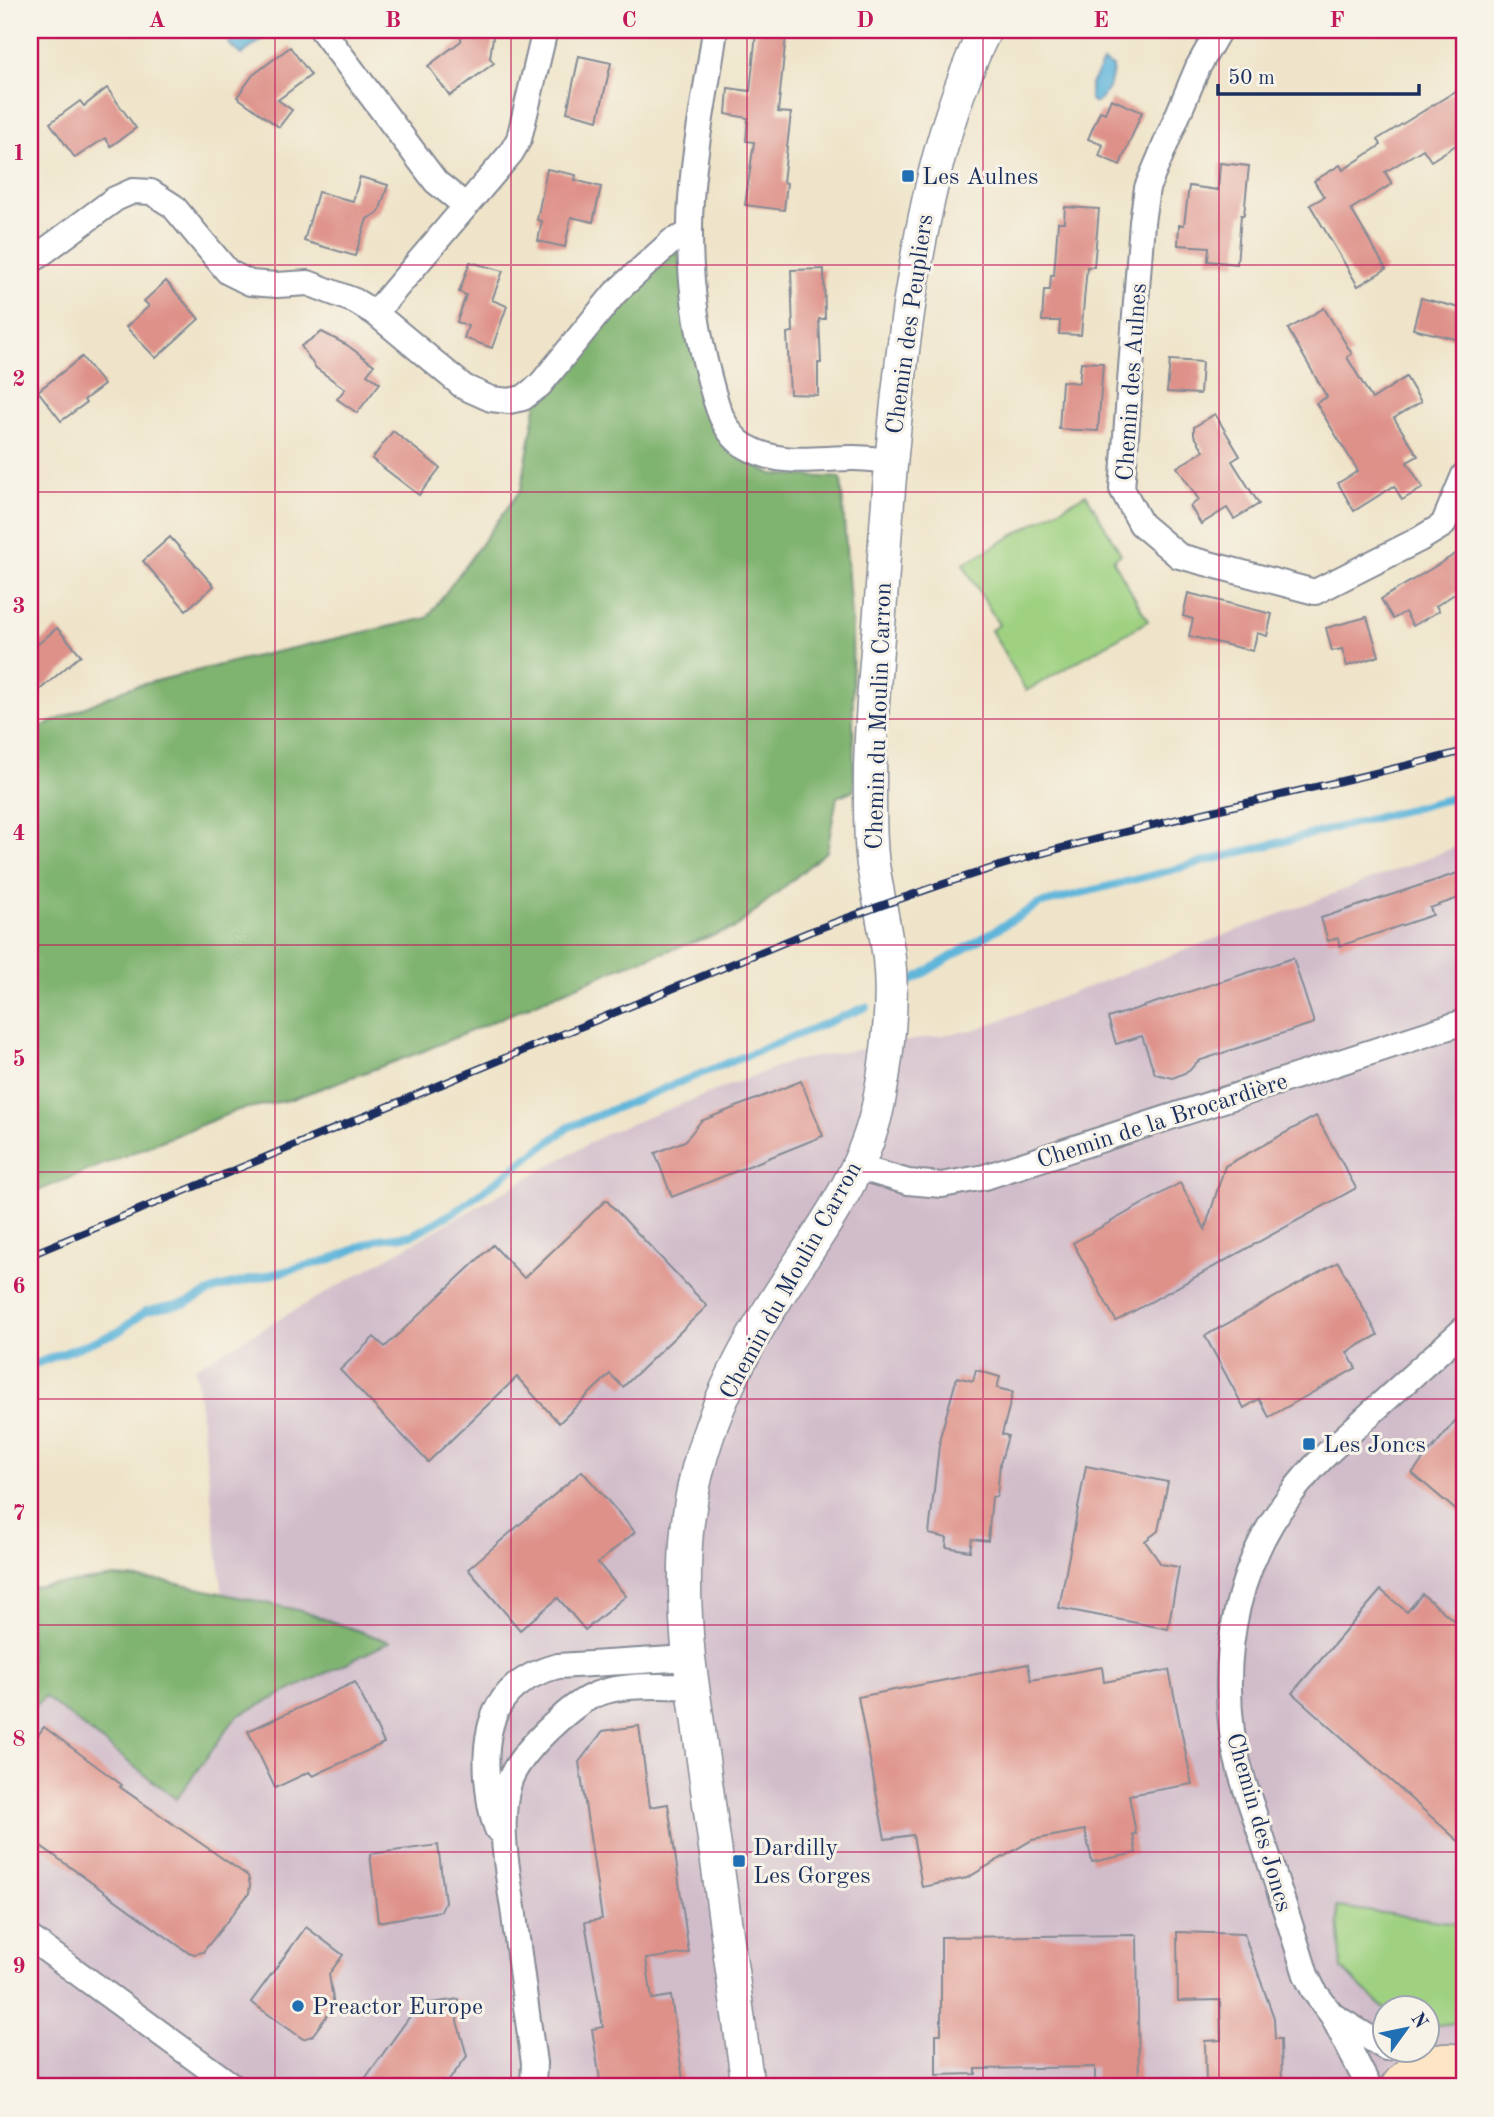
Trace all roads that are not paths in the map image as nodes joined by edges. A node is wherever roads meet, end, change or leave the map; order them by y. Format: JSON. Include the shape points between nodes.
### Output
{"nodes":[{"id":1,"x":322,"y":30,"type":"edge"},
{"id":2,"x":545,"y":30,"type":"edge"},
{"id":3,"x":715,"y":30,"type":"edge"},
{"id":4,"x":985,"y":30,"type":"edge"},
{"id":5,"x":1219,"y":30,"type":"edge"},
{"id":6,"x":466,"y":206,"type":"junction"},
{"id":7,"x":690,"y":234,"type":"junction"},
{"id":8,"x":30,"y":262,"type":"edge"},
{"id":9,"x":375,"y":313,"type":"junction"},
{"id":10,"x":891,"y":461,"type":"junction"},
{"id":11,"x":1464,"y":475,"type":"edge"},
{"id":12,"x":1464,"y":1022,"type":"edge"},
{"id":13,"x":856,"y":1167,"type":"junction"},
{"id":14,"x":1464,"y":1329,"type":"edge"},
{"id":15,"x":690,"y":1672,"type":"junction"},
{"id":16,"x":504,"y":1846,"type":"junction"},
{"id":17,"x":30,"y":1938,"type":"edge"},
{"id":18,"x":1332,"y":2015,"type":"junction"},
{"id":19,"x":1372,"y":2040,"type":"edge"},
{"id":20,"x":1464,"y":2063,"type":"edge"},
{"id":21,"x":1408,"y":2078,"type":"edge"},
{"id":22,"x":234,"y":2087,"type":"edge"},
{"id":23,"x":533,"y":2087,"type":"edge"},
{"id":24,"x":748,"y":2087,"type":"edge"},
{"id":25,"x":1369,"y":2087,"type":"edge"}],
"edges":[{"from":1,"to":6,"type":"street","via":[[436,182]]},
{"from":2,"to":6,"type":"street","via":[[519,139]]},
{"from":3,"to":7,"type":"street"},
{"from":4,"to":10,"type":"street","name":"Chemin des Peupliers","via":[[946,125],[927,197],[905,332]]},
{"from":5,"to":11,"type":"street","name":"Chemin des Aulnes","via":[[1198,67],[1147,188],[1122,489],[1141,524],[1179,556],[1315,592],[1443,525]]},
{"from":6,"to":9,"type":"street"},
{"from":7,"to":9,"type":"street","via":[[672,241],[624,285],[540,385],[516,400],[491,400],[464,387]]},
{"from":7,"to":10,"type":"street","via":[[702,351],[713,395],[729,431],[743,445],[768,457]]},
{"from":8,"to":9,"type":"street","via":[[115,199],[133,191],[151,192],[173,206],[237,278],[265,285],[309,283]]},
{"from":10,"to":13,"type":"street","name":"Chemin du Moulin Carron","via":[[870,796],[891,1015],[877,1114]]},
{"from":12,"to":13,"type":"street","name":"Chemin de la Brocardière","via":[[985,1177],[942,1185],[908,1182]]},
{"from":13,"to":15,"type":"street","name":"Chemin du Moulin Carron","via":[[821,1234],[737,1364],[708,1436],[687,1530],[684,1598]]},
{"from":14,"to":18,"type":"street","name":"Chemin des Joncs","via":[[1343,1438],[1292,1492],[1262,1539],[1234,1620],[1229,1695],[1241,1774],[1306,1975]]},
{"from":15,"to":16,"type":"street","via":[[595,1694],[550,1728],[509,1780]]},
{"from":15,"to":16,"type":"street","via":[[558,1666],[537,1671],[508,1693],[491,1724],[485,1749],[490,1811]]},
{"from":15,"to":24,"type":"street","name":"Chemin du Moulin Carron"},
{"from":16,"to":23,"type":"street","via":[[534,2063]]},
{"from":17,"to":22,"type":"street"},
{"from":18,"to":19,"type":"street","name":"Chemin des Joncs"},
{"from":18,"to":25,"type":"street","name":"Chemin des Joncs"},
{"from":20,"to":21,"type":"main road","via":[[1438,2062]]}]}
